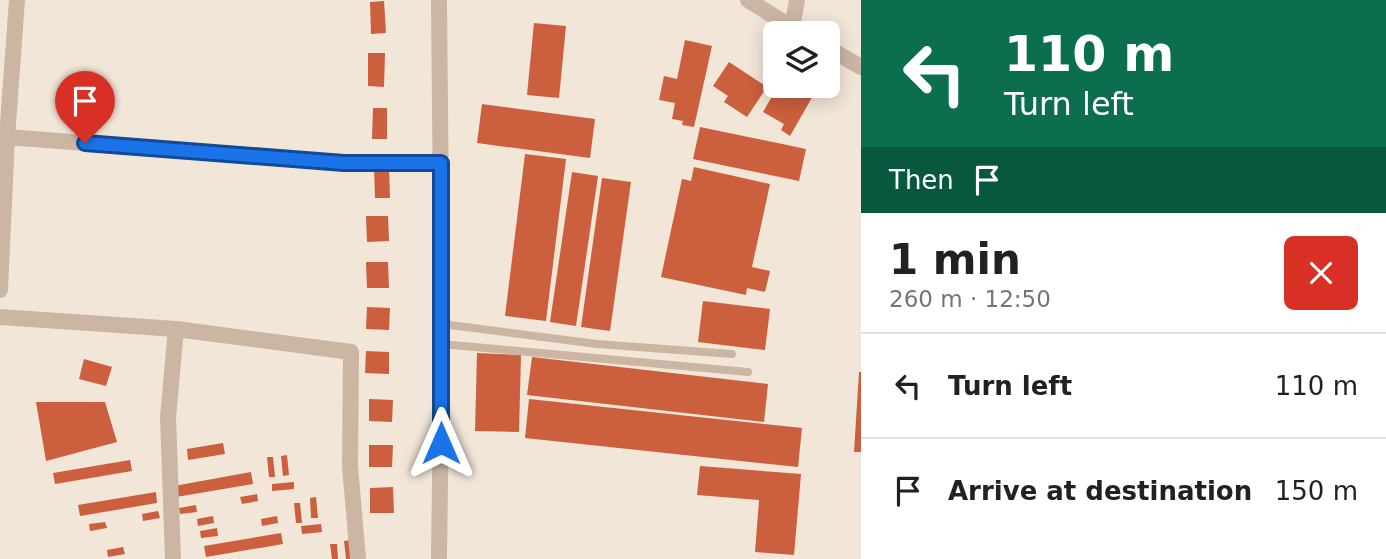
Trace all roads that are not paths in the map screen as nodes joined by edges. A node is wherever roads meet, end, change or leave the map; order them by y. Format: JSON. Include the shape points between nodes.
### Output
{"nodes":[{"id":1,"x":17,"y":0,"type":"edge"},
{"id":2,"x":439,"y":0,"type":"edge"},
{"id":3,"x":748,"y":0,"type":"edge"},
{"id":4,"x":797,"y":0,"type":"edge"},
{"id":5,"x":781,"y":21,"type":"edge"},
{"id":6,"x":797,"y":21,"type":"edge"},
{"id":7,"x":840,"y":55,"type":"edge"},
{"id":8,"x":861,"y":68,"type":"edge"},
{"id":9,"x":7,"y":137,"type":"junction"},
{"id":10,"x":441,"y":163,"type":"junction"},
{"id":11,"x":0,"y":290,"type":"edge"},
{"id":12,"x":0,"y":317,"type":"edge"},
{"id":13,"x":442,"y":324,"type":"junction"},
{"id":14,"x":176,"y":330,"type":"junction"},
{"id":15,"x":440,"y":344,"type":"junction"},
{"id":16,"x":732,"y":354,"type":"dead end"},
{"id":17,"x":748,"y":372,"type":"dead end"},
{"id":18,"x":173,"y":559,"type":"edge"},
{"id":19,"x":358,"y":559,"type":"edge"},
{"id":20,"x":439,"y":559,"type":"edge"}],
"edges":[{"from":1,"to":9,"type":"street"},
{"from":2,"to":10,"type":"street"},
{"from":3,"to":5,"type":"street"},
{"from":4,"to":6,"type":"street"},
{"from":7,"to":8,"type":"street"},
{"from":9,"to":10,"type":"street","via":[[344,163]]},
{"from":9,"to":11,"type":"street"},
{"from":10,"to":13,"type":"street"},
{"from":12,"to":14,"type":"street"},
{"from":13,"to":15,"type":"street"},
{"from":13,"to":16,"type":"lane","via":[[597,344]]},
{"from":14,"to":18,"type":"street","via":[[168,417]]},
{"from":14,"to":19,"type":"street","via":[[351,352],[350,466]]},
{"from":15,"to":17,"type":"lane"},
{"from":15,"to":20,"type":"street"}]}
